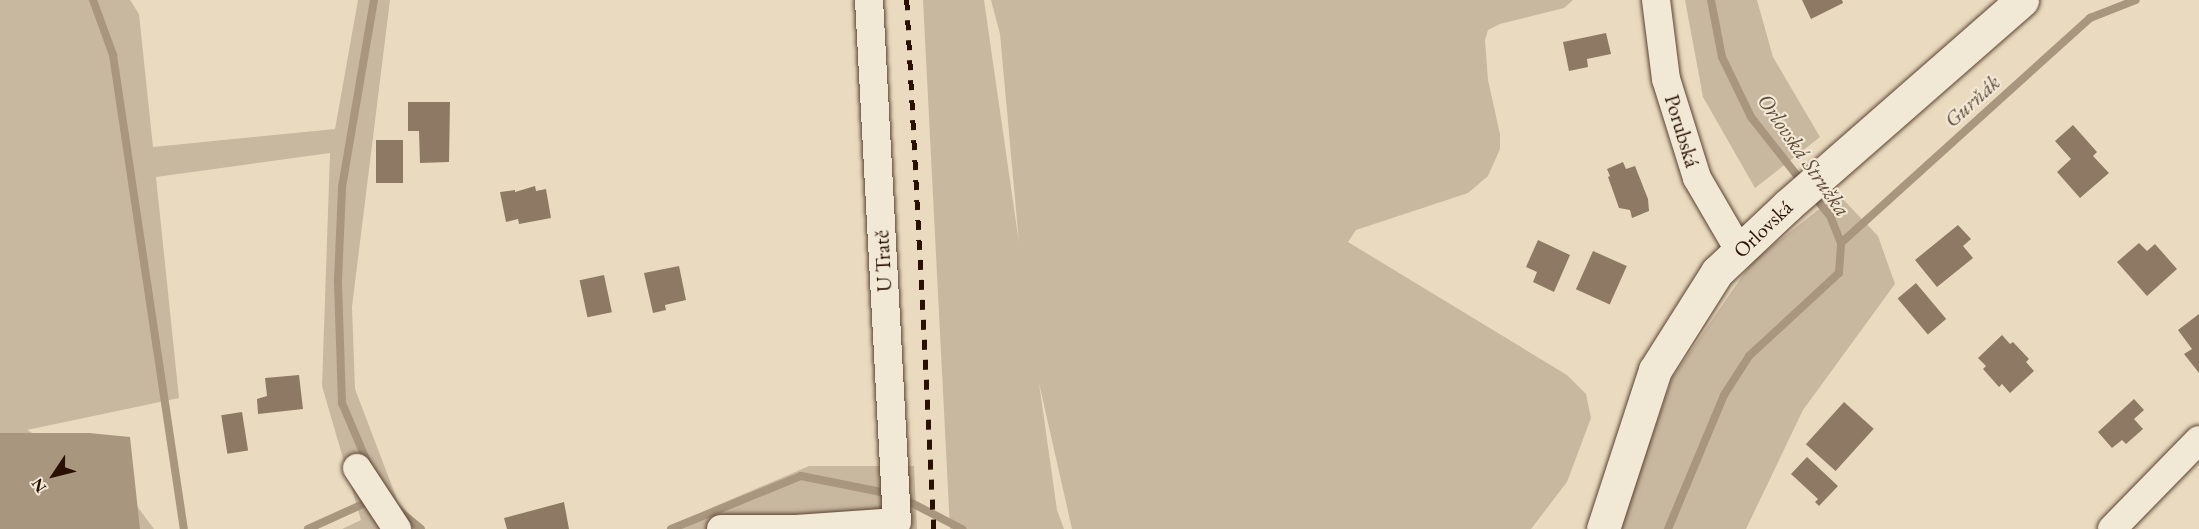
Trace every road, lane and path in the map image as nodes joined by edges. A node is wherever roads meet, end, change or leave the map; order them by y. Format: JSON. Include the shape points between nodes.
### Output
{"nodes":[{"id":1,"x":869,"y":0,"type":"edge"},
{"id":2,"x":1656,"y":0,"type":"edge"},
{"id":3,"x":2022,"y":0,"type":"edge"},
{"id":4,"x":1740,"y":252,"type":"junction"},
{"id":5,"x":2199,"y":440,"type":"edge"},
{"id":6,"x":362,"y":476,"type":"dead end"},
{"id":7,"x":392,"y":520,"type":"edge"},
{"id":8,"x":722,"y":529,"type":"edge"},
{"id":9,"x":1603,"y":529,"type":"edge"},
{"id":10,"x":2112,"y":529,"type":"edge"}],
"edges":[{"from":1,"to":8,"type":"street","name":"U Tratě","via":[[897,517],[796,529]]},
{"from":2,"to":4,"type":"street","name":"Porubská","via":[[1666,79],[1697,178]]},
{"from":3,"to":4,"type":"main road","name":"Orlovská","via":[[1820,176]]},
{"from":4,"to":9,"type":"main road","name":"Orlovská","via":[[1717,272],[1655,370]]},
{"from":5,"to":10,"type":"street"},
{"from":6,"to":7,"type":"street"}]}
